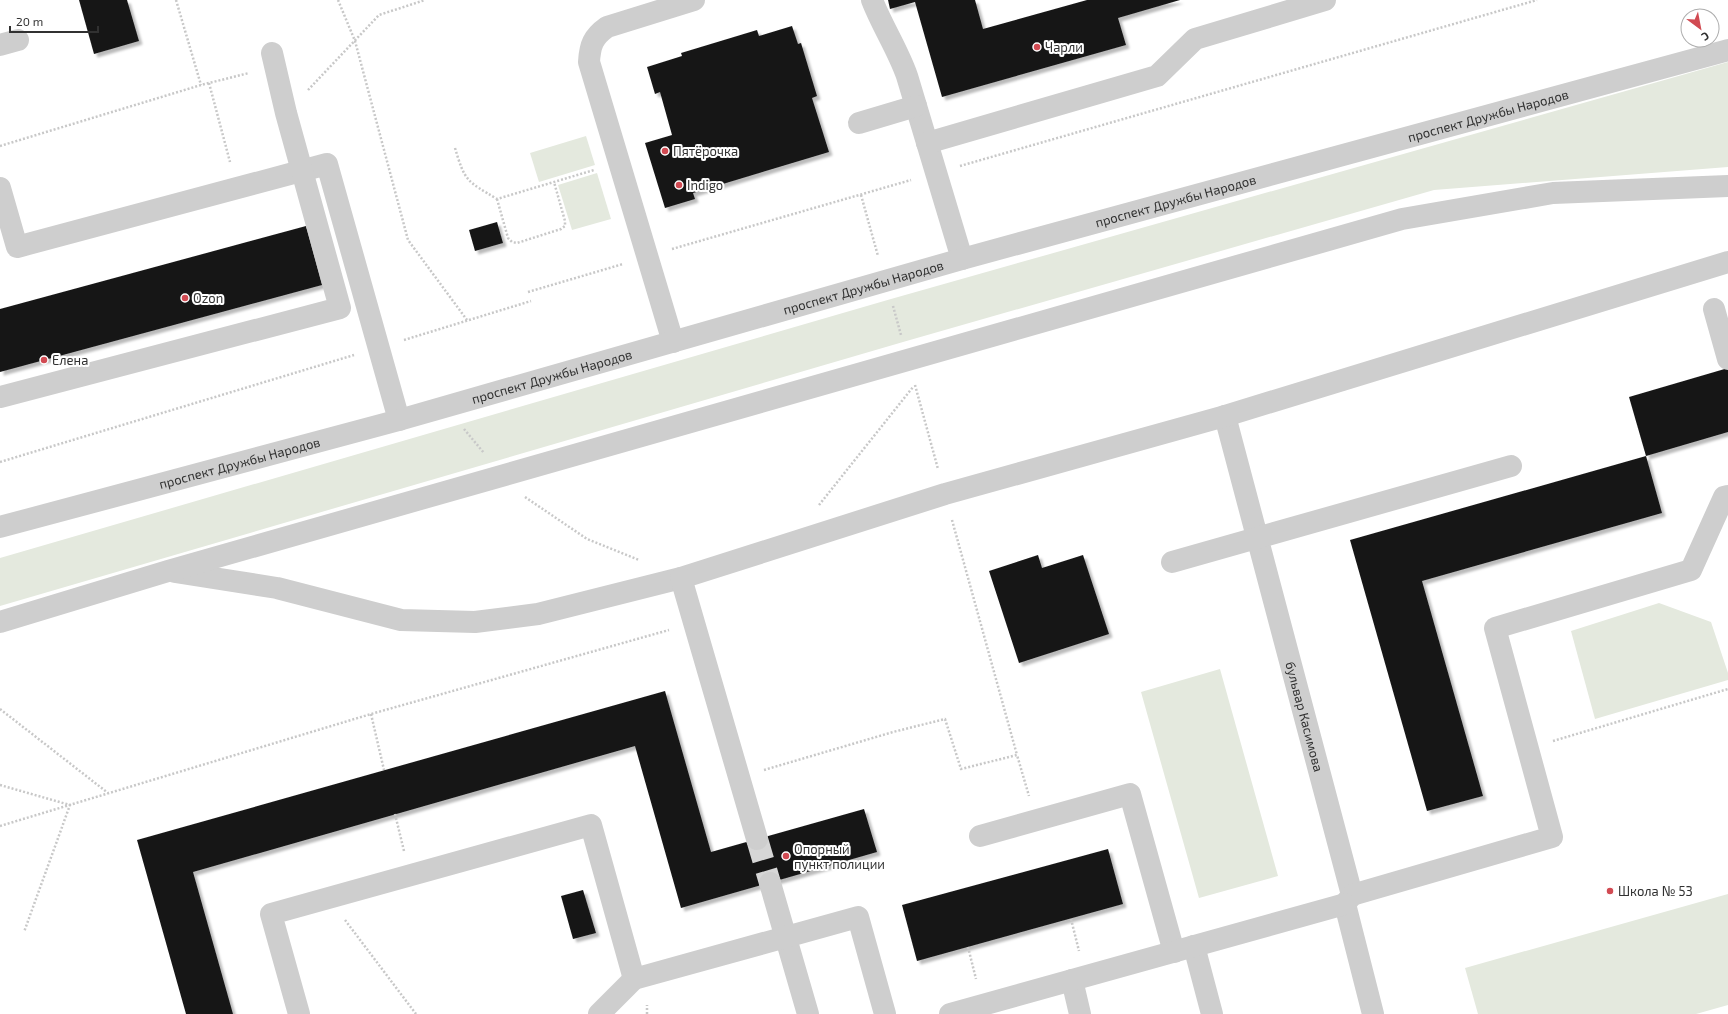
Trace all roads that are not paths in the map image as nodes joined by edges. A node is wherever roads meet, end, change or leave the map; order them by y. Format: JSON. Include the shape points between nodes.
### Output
{"nodes":[{"id":1,"x":694,"y":0,"type":"edge"},
{"id":2,"x":872,"y":0,"type":"edge"},
{"id":3,"x":1325,"y":0,"type":"edge"},
{"id":4,"x":1728,"y":50,"type":"edge"},
{"id":5,"x":274,"y":60,"type":"road end"},
{"id":6,"x":916,"y":106,"type":"junction"},
{"id":7,"x":859,"y":123,"type":"dead end"},
{"id":8,"x":927,"y":143,"type":"junction"},
{"id":9,"x":302,"y":170,"type":"junction"},
{"id":10,"x":1728,"y":186,"type":"edge"},
{"id":11,"x":0,"y":188,"type":"edge"},
{"id":12,"x":962,"y":258,"type":"junction"},
{"id":13,"x":1728,"y":262,"type":"edge"},
{"id":14,"x":1714,"y":309,"type":"dead end"},
{"id":15,"x":672,"y":342,"type":"junction"},
{"id":16,"x":1728,"y":359,"type":"edge"},
{"id":17,"x":0,"y":397,"type":"edge"},
{"id":18,"x":1225,"y":416,"type":"junction"},
{"id":19,"x":399,"y":420,"type":"junction"},
{"id":20,"x":1511,"y":466,"type":"dead end"},
{"id":21,"x":1728,"y":496,"type":"edge"},
{"id":22,"x":0,"y":527,"type":"edge"},
{"id":23,"x":1258,"y":539,"type":"junction"},
{"id":24,"x":1172,"y":562,"type":"dead end"},
{"id":25,"x":168,"y":571,"type":"junction"},
{"id":26,"x":681,"y":578,"type":"junction"},
{"id":27,"x":0,"y":622,"type":"edge"},
{"id":28,"x":980,"y":836,"type":"dead end"},
{"id":29,"x":757,"y":839,"type":"tunnel mouth"},
{"id":30,"x":770,"y":883,"type":"tunnel mouth"},
{"id":31,"x":1348,"y":900,"type":"junction"},
{"id":32,"x":785,"y":937,"type":"junction"},
{"id":33,"x":1184,"y":949,"type":"junction"},
{"id":34,"x":1078,"y":978,"type":"junction"},
{"id":35,"x":634,"y":979,"type":"junction"},
{"id":36,"x":299,"y":1014,"type":"edge"},
{"id":37,"x":599,"y":1014,"type":"edge"},
{"id":38,"x":808,"y":1014,"type":"edge"},
{"id":39,"x":885,"y":1014,"type":"edge"},
{"id":40,"x":950,"y":1014,"type":"edge"},
{"id":41,"x":1080,"y":1014,"type":"edge"},
{"id":42,"x":1212,"y":1014,"type":"edge"},
{"id":43,"x":1373,"y":1014,"type":"edge"}],
"edges":[{"from":1,"to":15,"type":"street","via":[[607,27],[599,33],[589,50],[589,62]]},
{"from":2,"to":6,"type":"street","via":[[899,55]]},
{"from":3,"to":8,"type":"street","via":[[1195,39],[1157,76]]},
{"from":4,"to":12,"type":"street","name":"проспект Дружбы Народов"},
{"from":5,"to":9,"type":"street"},
{"from":6,"to":7,"type":"street"},
{"from":6,"to":8,"type":"street"},
{"from":8,"to":12,"type":"street"},
{"from":9,"to":11,"type":"street","via":[[17,247]]},
{"from":9,"to":17,"type":"street","via":[[340,308]]},
{"from":9,"to":19,"type":"street","via":[[327,164]]},
{"from":10,"to":25,"type":"street","via":[[1552,193],[1402,219]]},
{"from":12,"to":15,"type":"street","name":"проспект Дружбы Народов"},
{"from":13,"to":18,"type":"street"},
{"from":14,"to":16,"type":"street"},
{"from":15,"to":19,"type":"street","name":"проспект Дружбы Народов"},
{"from":18,"to":23,"type":"street","name":"бульвар Касимова"},
{"from":18,"to":26,"type":"street","via":[[945,494]]},
{"from":19,"to":22,"type":"street","name":"проспект Дружбы Народов"},
{"from":20,"to":23,"type":"street"},
{"from":21,"to":31,"type":"street","via":[[1724,497],[1691,570],[1495,628],[1552,837]]},
{"from":23,"to":24,"type":"street"},
{"from":23,"to":31,"type":"street","name":"бульвар Касимова"},
{"from":25,"to":26,"type":"street","via":[[277,588],[401,620],[475,622],[538,614]]},
{"from":25,"to":27,"type":"street"},
{"from":26,"to":29,"type":"street"},
{"from":28,"to":33,"type":"street","via":[[1130,794]]},
{"from":30,"to":32,"type":"street"},
{"from":31,"to":33,"type":"street"},
{"from":31,"to":43,"type":"street","name":"бульвар Касимова"},
{"from":32,"to":35,"type":"street"},
{"from":32,"to":38,"type":"street"},
{"from":32,"to":39,"type":"street","via":[[858,917]]},
{"from":33,"to":34,"type":"street"},
{"from":33,"to":42,"type":"street"},
{"from":34,"to":40,"type":"street"},
{"from":34,"to":41,"type":"street"},
{"from":35,"to":36,"type":"street","via":[[591,825],[271,914]]},
{"from":35,"to":37,"type":"street"}]}
